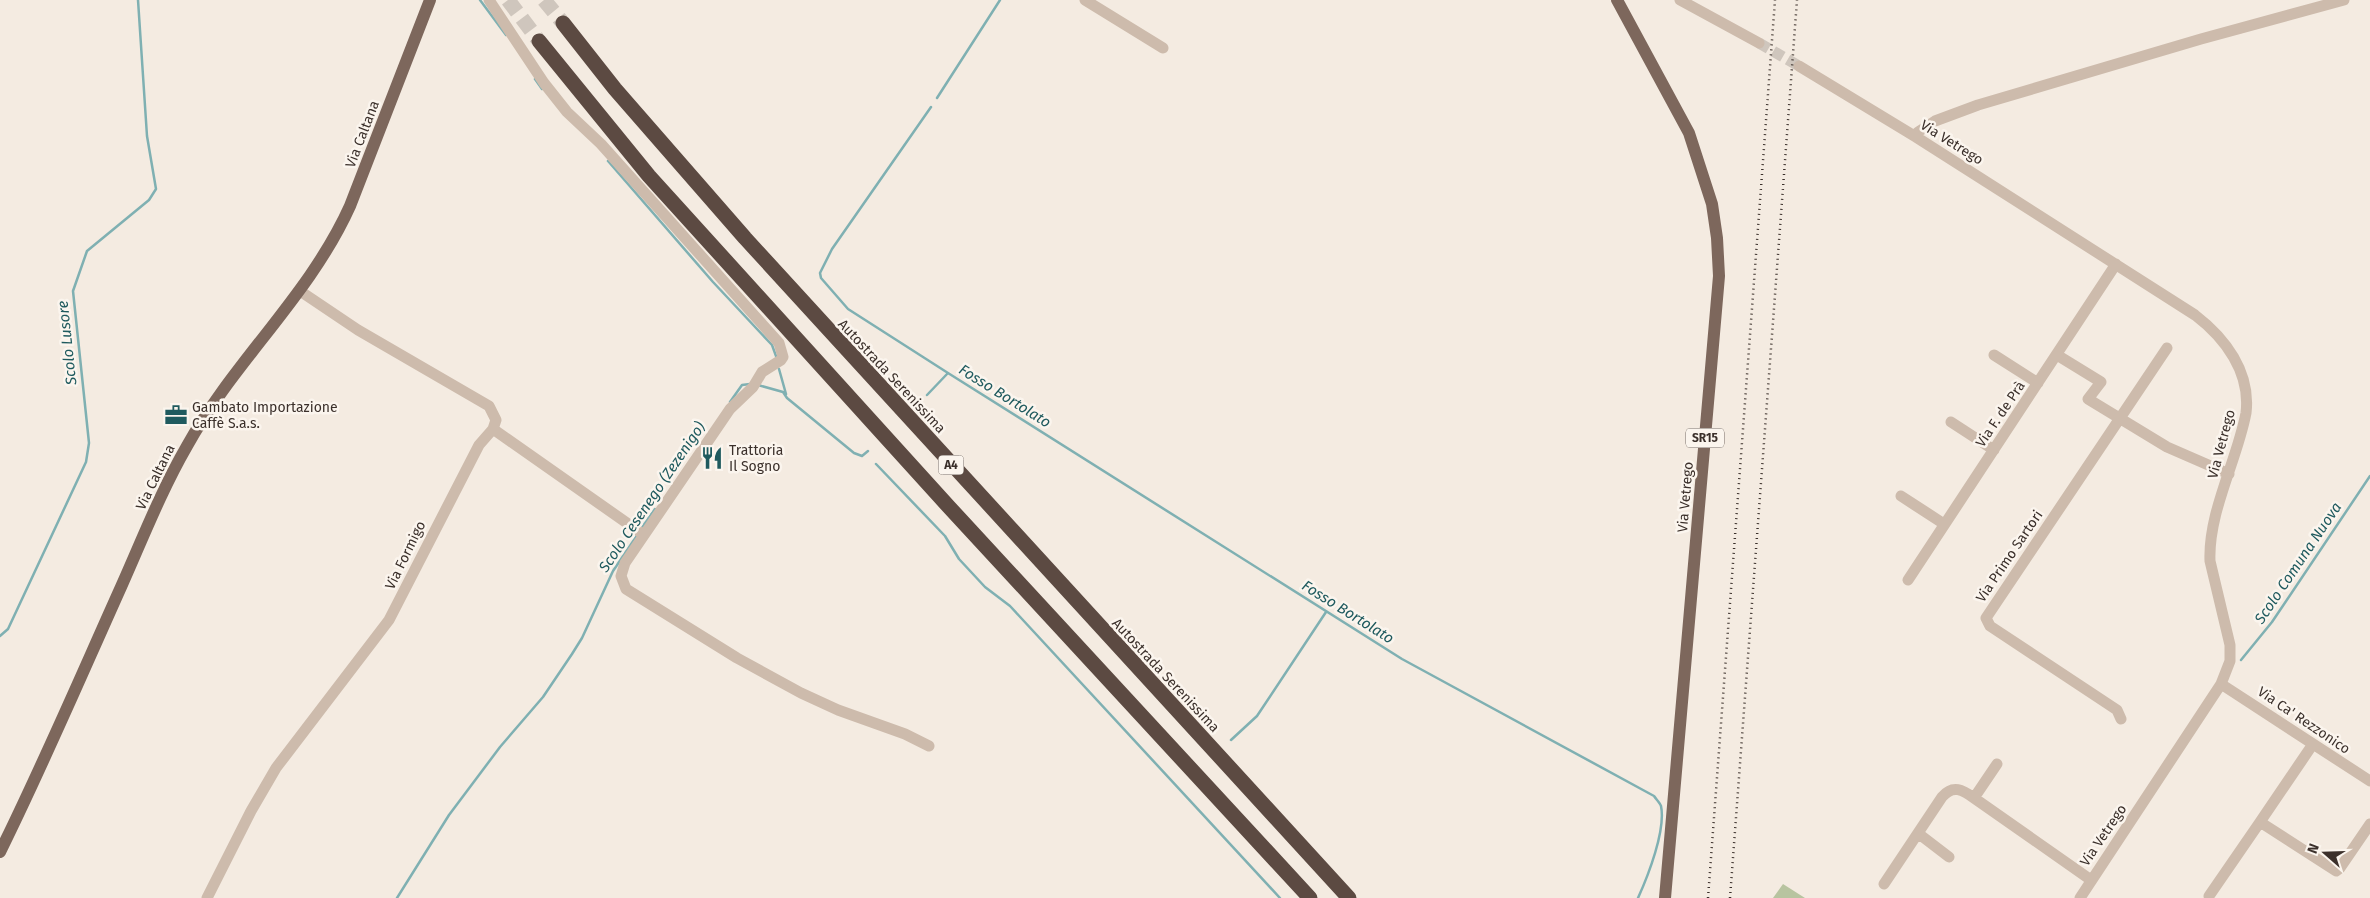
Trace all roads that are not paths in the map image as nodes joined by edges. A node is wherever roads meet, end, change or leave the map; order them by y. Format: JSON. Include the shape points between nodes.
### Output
{"nodes":[{"id":1,"x":430,"y":0,"type":"edge"},
{"id":2,"x":489,"y":0,"type":"edge"},
{"id":3,"x":1085,"y":0,"type":"edge"},
{"id":4,"x":1617,"y":0,"type":"edge"},
{"id":5,"x":1680,"y":0,"type":"edge"},
{"id":6,"x":2344,"y":0,"type":"edge"},
{"id":7,"x":563,"y":23,"type":"tunnel mouth"},
{"id":8,"x":539,"y":41,"type":"tunnel mouth"},
{"id":9,"x":1760,"y":43,"type":"tunnel mouth"},
{"id":10,"x":1163,"y":48,"type":"dead end"},
{"id":11,"x":1799,"y":66,"type":"tunnel mouth"},
{"id":12,"x":1916,"y":137,"type":"junction"},
{"id":13,"x":2116,"y":264,"type":"junction"},
{"id":14,"x":300,"y":291,"type":"junction"},
{"id":15,"x":2167,"y":348,"type":"dead end"},
{"id":16,"x":2057,"y":355,"type":"junction"},
{"id":17,"x":1994,"y":356,"type":"dead end"},
{"id":18,"x":2038,"y":383,"type":"junction"},
{"id":19,"x":2120,"y":418,"type":"junction"},
{"id":20,"x":1951,"y":422,"type":"dead end"},
{"id":21,"x":493,"y":429,"type":"junction"},
{"id":22,"x":1994,"y":450,"type":"junction"},
{"id":23,"x":2230,"y":474,"type":"junction"},
{"id":24,"x":1901,"y":496,"type":"dead end"},
{"id":25,"x":1944,"y":524,"type":"junction"},
{"id":26,"x":640,"y":532,"type":"junction"},
{"id":27,"x":1908,"y":580,"type":"dead end"},
{"id":28,"x":2222,"y":684,"type":"junction"},
{"id":29,"x":2121,"y":719,"type":"dead end"},
{"id":30,"x":2313,"y":744,"type":"junction"},
{"id":31,"x":929,"y":746,"type":"dead end"},
{"id":32,"x":1997,"y":764,"type":"dead end"},
{"id":33,"x":2370,"y":782,"type":"edge"},
{"id":34,"x":1974,"y":798,"type":"junction"},
{"id":35,"x":2260,"y":822,"type":"junction"},
{"id":36,"x":2370,"y":824,"type":"edge"},
{"id":37,"x":1919,"y":834,"type":"junction"},
{"id":38,"x":0,"y":852,"type":"edge"},
{"id":39,"x":1949,"y":857,"type":"dead end"},
{"id":40,"x":2091,"y":880,"type":"junction"},
{"id":41,"x":1884,"y":884,"type":"dead end"},
{"id":42,"x":2209,"y":896,"type":"dead end"},
{"id":43,"x":208,"y":898,"type":"edge"},
{"id":44,"x":1310,"y":898,"type":"edge"},
{"id":45,"x":1349,"y":898,"type":"edge"},
{"id":46,"x":1665,"y":898,"type":"edge"},
{"id":47,"x":2080,"y":898,"type":"edge"}],
"edges":[{"from":1,"to":14,"type":"main road","name":"Via Caltana","via":[[350,206],[336,237]]},
{"from":2,"to":26,"type":"street","via":[[567,112],[601,144],[779,343],[783,357],[768,366],[730,409]]},
{"from":3,"to":10,"type":"street"},
{"from":4,"to":46,"type":"main road","name":"Via Vetrego","number":"SR15","via":[[1689,133],[1712,204],[1717,238],[1719,276]]},
{"from":5,"to":9,"type":"street"},
{"from":6,"to":12,"type":"street","via":[[1978,105],[1934,122],[1918,132]]},
{"from":7,"to":45,"type":"highway","name":"Autostrada Serenissima","number":"A4","via":[[615,89],[751,245]]},
{"from":8,"to":44,"type":"highway","number":"A4","via":[[656,183]]},
{"from":11,"to":12,"type":"street","name":"Via Vetrego"},
{"from":12,"to":13,"type":"street","name":"Via Vetrego"},
{"from":13,"to":16,"type":"street","name":"Via F. de Prà"},
{"from":13,"to":23,"type":"street","name":"Via Vetrego","via":[[2210,326],[2237,363],[2246,385],[2248,403]]},
{"from":14,"to":21,"type":"street","via":[[358,330],[488,406],[496,420]]},
{"from":14,"to":38,"type":"main road","name":"Via Caltana","via":[[229,380],[186,447]]},
{"from":15,"to":19,"type":"street","name":"Via Primo Sartori"},
{"from":16,"to":18,"type":"street","name":"Via F. de Prà"},
{"from":16,"to":19,"type":"street","via":[[2100,382],[2088,399]]},
{"from":17,"to":18,"type":"street"},
{"from":18,"to":22,"type":"street","name":"Via F. de Prà"},
{"from":19,"to":23,"type":"street","via":[[2167,447]]},
{"from":19,"to":29,"type":"street","name":"Via Primo Sartori","via":[[1986,618],[1990,626],[2117,710]]},
{"from":20,"to":22,"type":"street"},
{"from":21,"to":26,"type":"street"},
{"from":21,"to":43,"type":"street","name":"Via Formigo","via":[[479,445],[389,620],[276,768]]},
{"from":22,"to":25,"type":"street","name":"Via F. de Prà"},
{"from":23,"to":28,"type":"street","name":"Via Vetrego","via":[[2213,526],[2210,549],[2230,645],[2230,661]]},
{"from":24,"to":25,"type":"street"},
{"from":25,"to":27,"type":"street","name":"Via F. de Prà"},
{"from":26,"to":31,"type":"street","via":[[622,572],[622,582],[632,594],[800,693]]},
{"from":28,"to":30,"type":"street","name":"Via Ca' Rezzonico"},
{"from":28,"to":40,"type":"street","name":"Via Vetrego"},
{"from":30,"to":33,"type":"street","name":"Via Ca' Rezzonico"},
{"from":30,"to":35,"type":"street"},
{"from":32,"to":34,"type":"street"},
{"from":34,"to":37,"type":"street","via":[[1960,789],[1948,790]]},
{"from":34,"to":40,"type":"street"},
{"from":35,"to":36,"type":"street","via":[[2336,871]]},
{"from":35,"to":42,"type":"street"},
{"from":37,"to":39,"type":"street"},
{"from":37,"to":41,"type":"street"},
{"from":40,"to":47,"type":"street","name":"Via Vetrego"}]}
